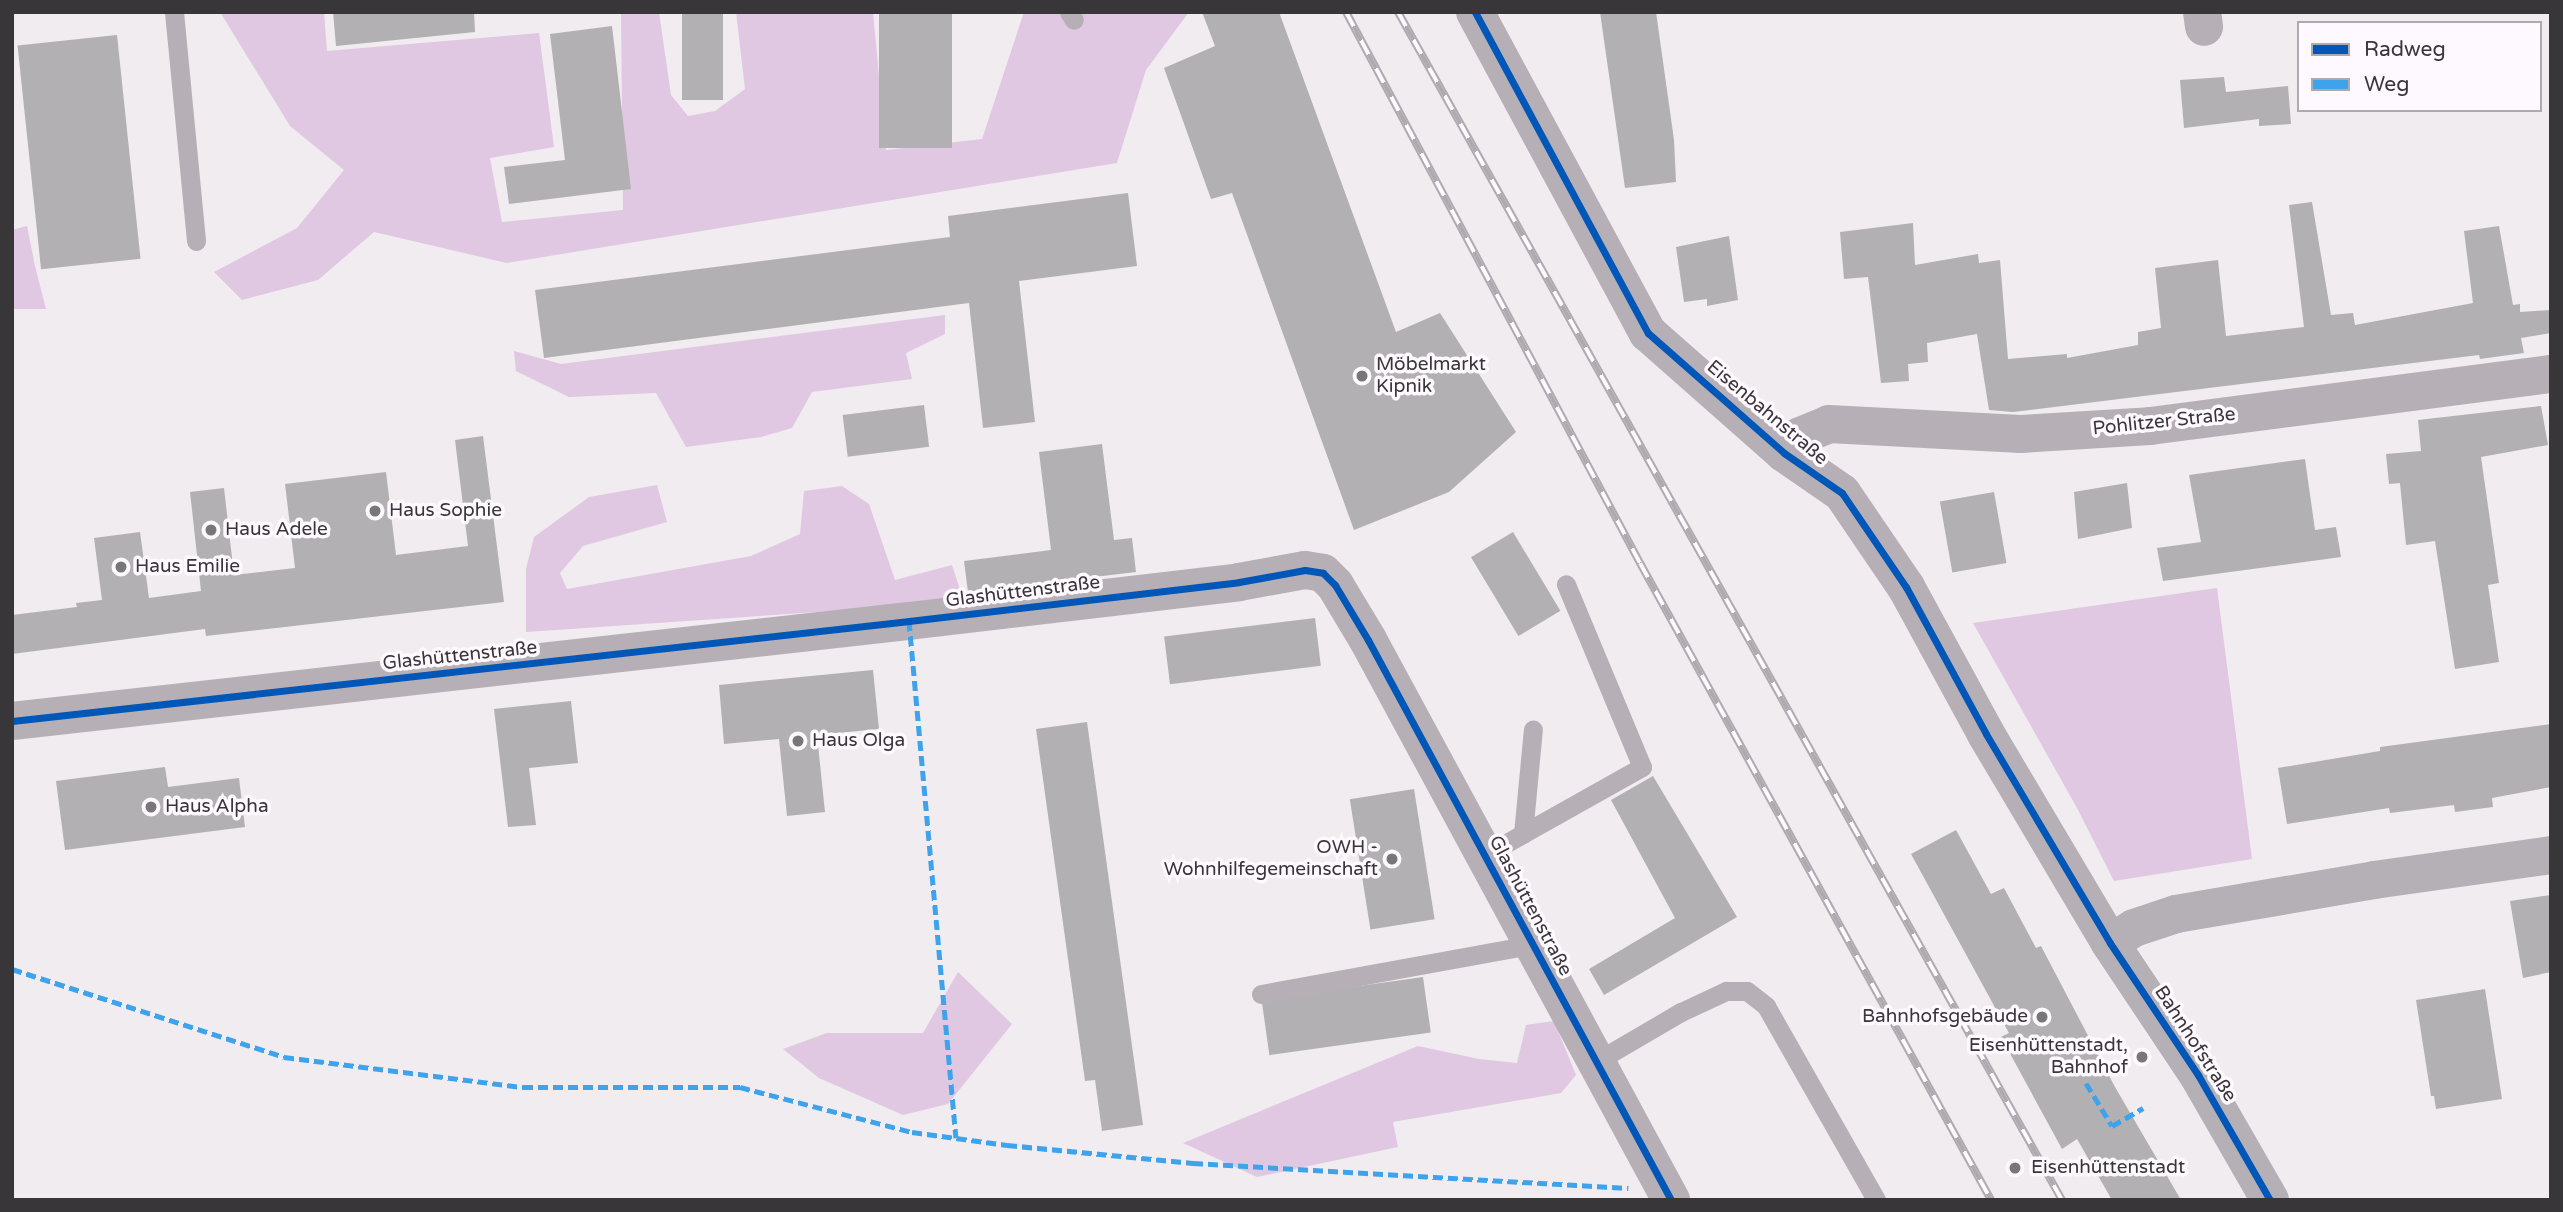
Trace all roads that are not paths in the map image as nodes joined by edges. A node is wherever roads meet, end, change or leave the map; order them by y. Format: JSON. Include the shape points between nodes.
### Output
{"nodes":[{"id":1,"x":174,"y":12,"type":"edge"},
{"id":2,"x":1475,"y":12,"type":"edge"},
{"id":3,"x":196,"y":241,"type":"dead end"},
{"id":4,"x":2551,"y":374,"type":"edge"},
{"id":5,"x":1784,"y":453,"type":"junction"},
{"id":6,"x":1566,"y":584,"type":"dead end"},
{"id":7,"x":12,"y":721,"type":"edge"},
{"id":8,"x":1533,"y":729,"type":"dead end"},
{"id":9,"x":1523,"y":834,"type":"junction"},
{"id":10,"x":1485,"y":855,"type":"junction"},
{"id":11,"x":2551,"y":855,"type":"edge"},
{"id":12,"x":2110,"y":943,"type":"junction"},
{"id":13,"x":1531,"y":944,"type":"junction"},
{"id":14,"x":1261,"y":993,"type":"dead end"},
{"id":15,"x":1597,"y":1061,"type":"junction"},
{"id":16,"x":1671,"y":1200,"type":"edge"},
{"id":17,"x":1876,"y":1200,"type":"edge"},
{"id":18,"x":2270,"y":1200,"type":"edge"}],
"edges":[{"from":1,"to":3,"type":"lane"},
{"from":2,"to":5,"type":"street","name":"Eisenbahnstraße","via":[[1648,332]]},
{"from":4,"to":5,"type":"street","name":"Pohlitzer Straße","via":[[2150,426],[2021,434],[1829,424],[1800,436]]},
{"from":5,"to":12,"type":"street","name":"Eisenbahnstraße","via":[[1842,493],[1906,587],[1986,734]]},
{"from":6,"to":9,"type":"lane","via":[[1642,767]]},
{"from":7,"to":10,"type":"street","name":"Glashüttenstraße","via":[[909,621],[1239,582],[1304,570],[1323,573],[1335,585]]},
{"from":8,"to":9,"type":"lane"},
{"from":9,"to":10,"type":"lane"},
{"from":10,"to":13,"type":"street","name":"Glashüttenstraße"},
{"from":11,"to":12,"type":"street","via":[[2176,914],[2134,928]]},
{"from":12,"to":18,"type":"street","name":"Bahnhofstraße","via":[[2199,1074]]},
{"from":13,"to":14,"type":"lane"},
{"from":13,"to":15,"type":"street","name":"Glashüttenstraße"},
{"from":15,"to":16,"type":"street","name":"Glashüttenstraße"},
{"from":15,"to":17,"type":"lane","via":[[1681,1012],[1726,991],[1747,991],[1766,1006]]}]}
